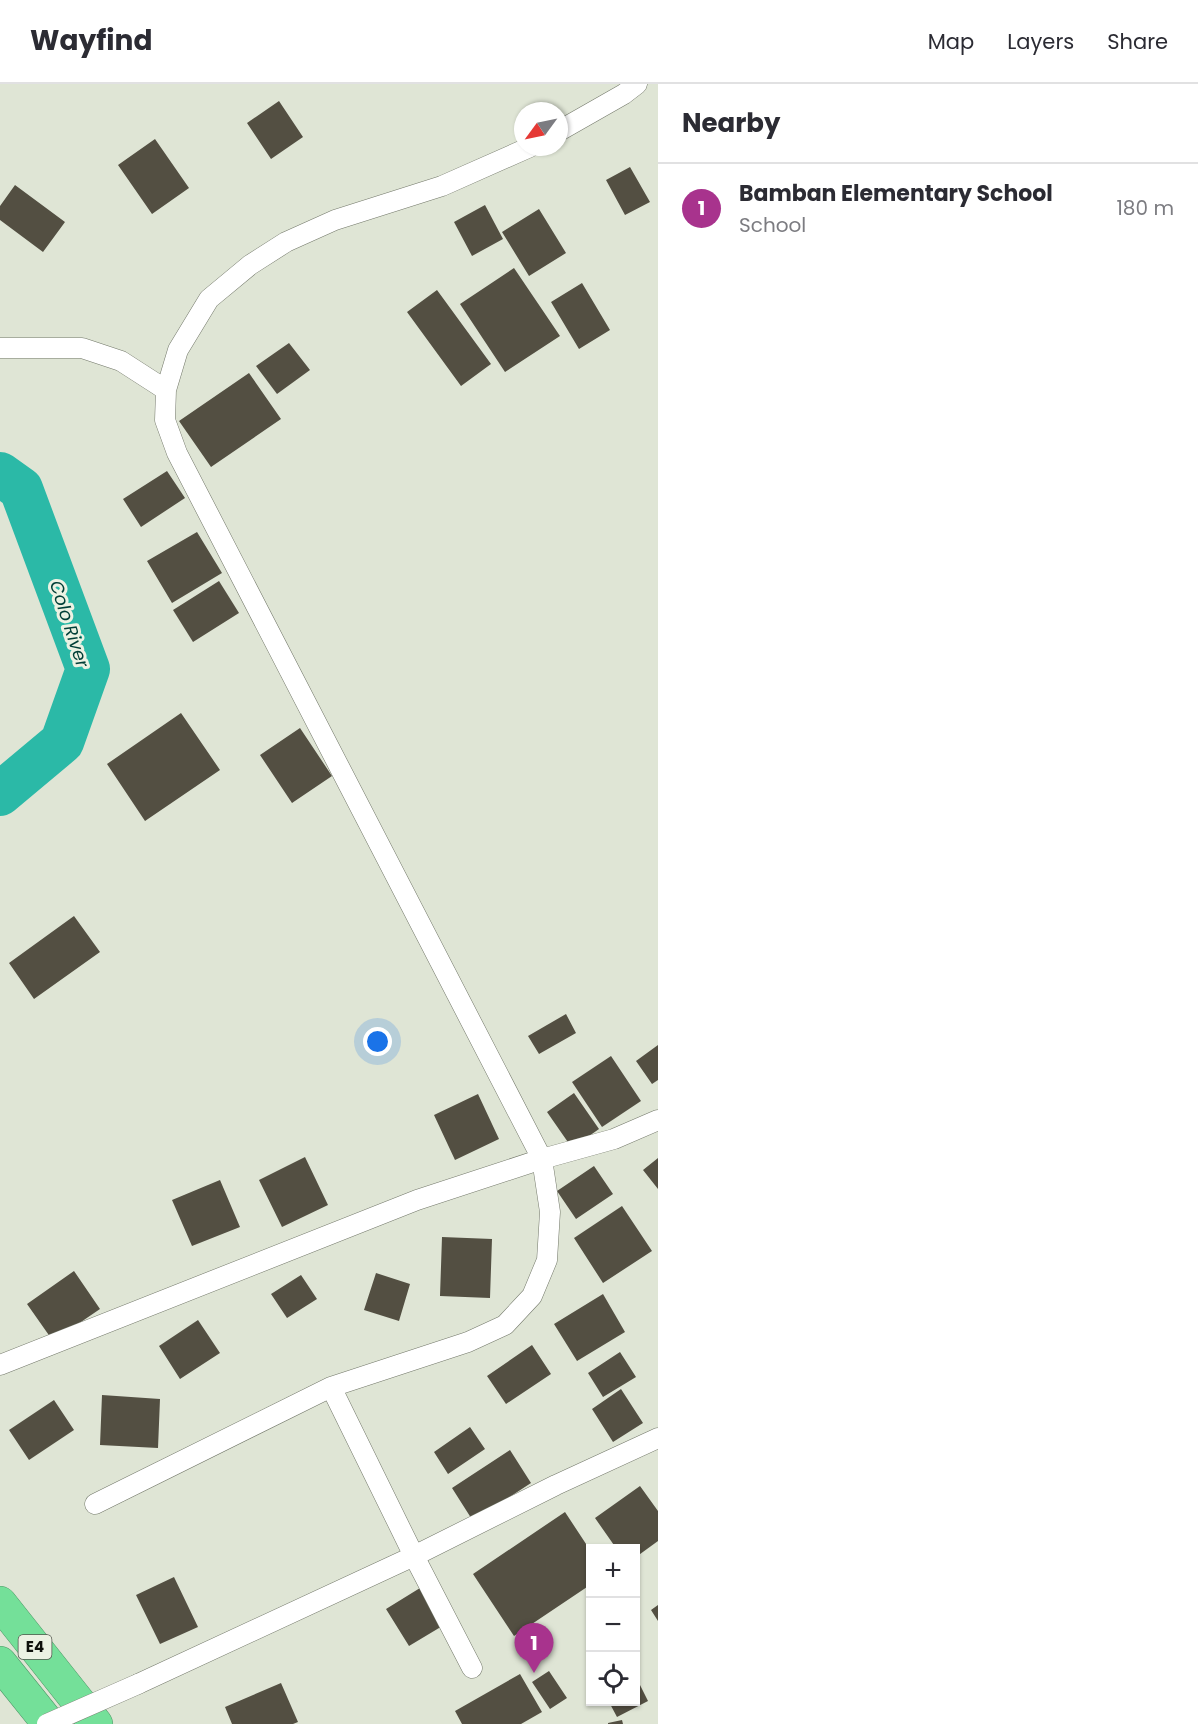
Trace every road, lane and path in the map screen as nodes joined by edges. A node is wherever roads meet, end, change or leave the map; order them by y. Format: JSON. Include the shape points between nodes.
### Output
{"nodes":[{"id":1,"x":637,"y":84,"type":"edge"},
{"id":2,"x":568,"y":126,"type":"edge"},
{"id":3,"x":514,"y":154,"type":"edge"},
{"id":4,"x":0,"y":348,"type":"edge"},
{"id":5,"x":166,"y":390,"type":"junction"},
{"id":6,"x":658,"y":1120,"type":"edge"},
{"id":7,"x":542,"y":1159,"type":"junction"},
{"id":8,"x":0,"y":1365,"type":"edge"},
{"id":9,"x":331,"y":1387,"type":"junction"},
{"id":10,"x":658,"y":1438,"type":"edge"},
{"id":11,"x":95,"y":1504,"type":"dead end"},
{"id":12,"x":414,"y":1556,"type":"junction"},
{"id":13,"x":0,"y":1603,"type":"edge"},
{"id":14,"x":0,"y":1663,"type":"edge"},
{"id":15,"x":472,"y":1668,"type":"dead end"},
{"id":16,"x":48,"y":1724,"type":"edge"},
{"id":17,"x":96,"y":1724,"type":"edge"}],
"edges":[{"from":1,"to":2,"type":"street"},
{"from":3,"to":5,"type":"street","via":[[442,186],[335,220],[286,242],[250,265],[209,299],[178,350]]},
{"from":4,"to":5,"type":"street","via":[[82,348],[121,361]]},
{"from":5,"to":7,"type":"street","via":[[165,420],[177,453]]},
{"from":6,"to":7,"type":"street","via":[[614,1139]]},
{"from":7,"to":8,"type":"street","via":[[406,1204]]},
{"from":7,"to":9,"type":"street","via":[[550,1212],[547,1260],[532,1296],[505,1325],[468,1342]]},
{"from":9,"to":11,"type":"street"},
{"from":9,"to":12,"type":"street"},
{"from":10,"to":12,"type":"street"},
{"from":12,"to":15,"type":"street"},
{"from":12,"to":16,"type":"street","bridge":true},
{"from":13,"to":17,"type":"highway","number":"E4"},
{"from":14,"to":16,"type":"highway","number":"E4"}]}
